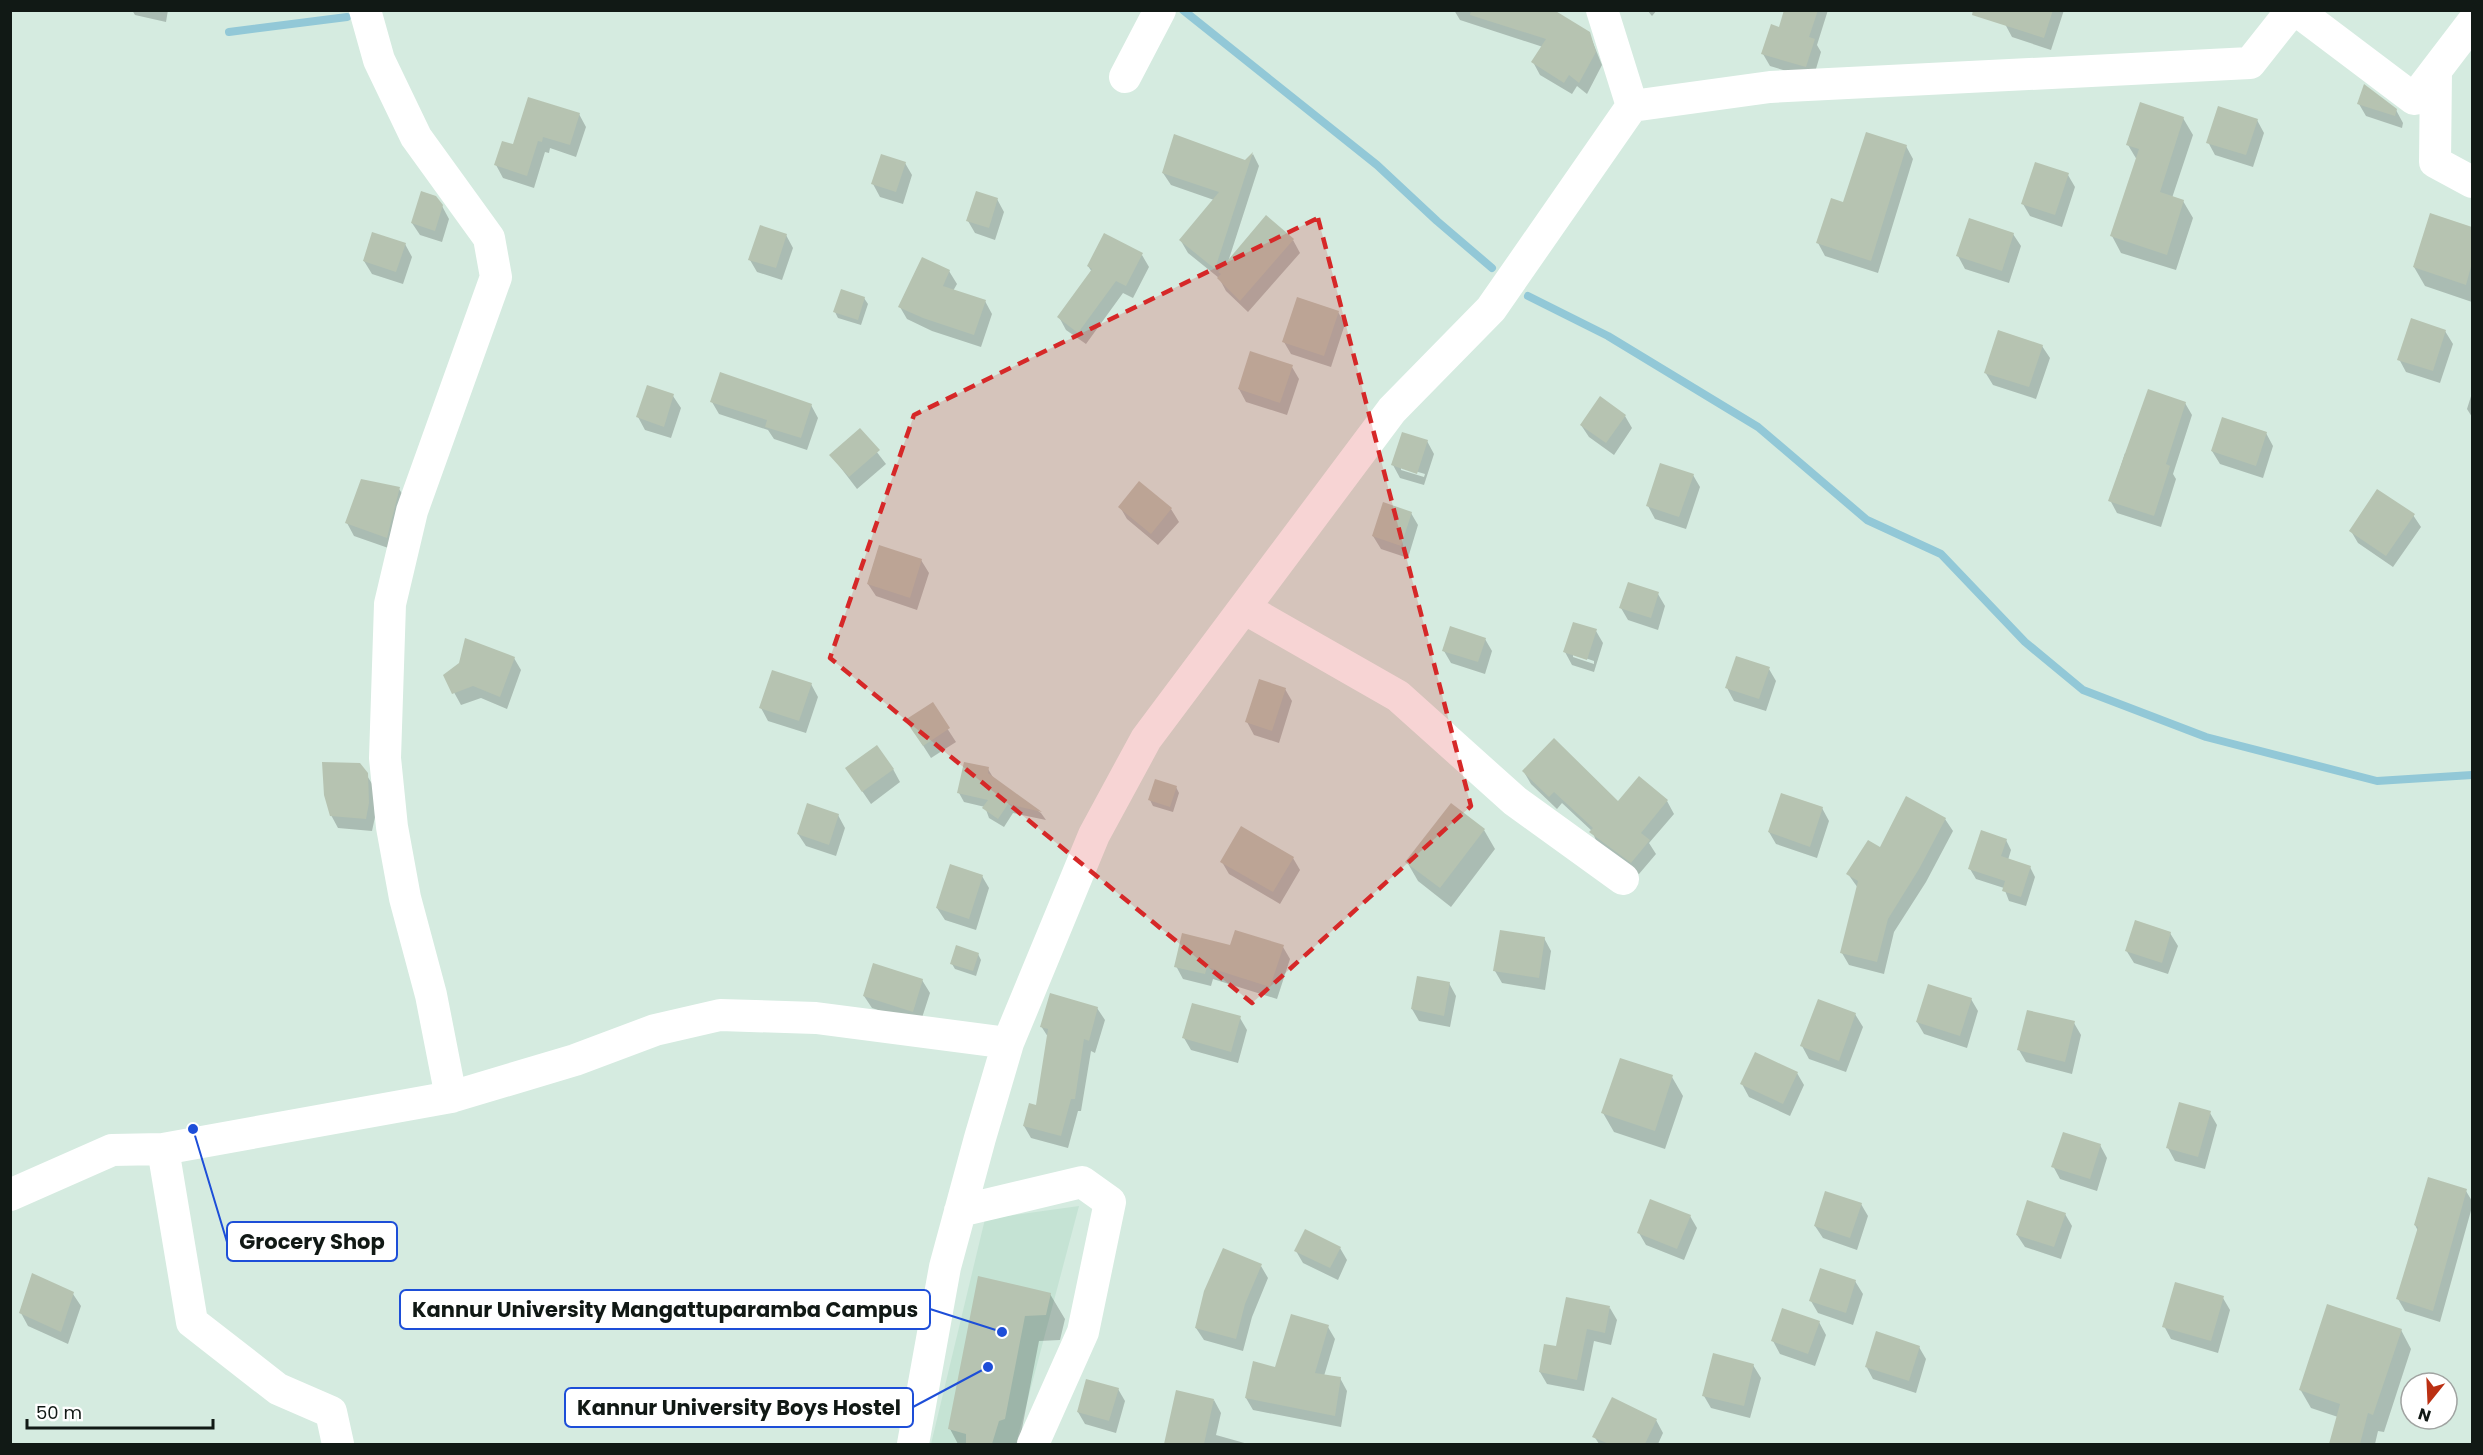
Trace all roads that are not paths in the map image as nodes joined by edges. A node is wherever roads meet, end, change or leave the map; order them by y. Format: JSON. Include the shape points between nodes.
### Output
{"nodes":[{"id":1,"x":365,"y":10,"type":"edge"},
{"id":2,"x":1602,"y":10,"type":"edge"},
{"id":3,"x":2294,"y":10,"type":"edge"},
{"id":4,"x":1159,"y":12,"type":"edge"},
{"id":5,"x":2472,"y":23,"type":"edge"},
{"id":6,"x":2436,"y":71,"type":"junction"},
{"id":7,"x":1125,"y":77,"type":"dead end"},
{"id":8,"x":1632,"y":106,"type":"junction"},
{"id":9,"x":2472,"y":182,"type":"edge"},
{"id":10,"x":1244,"y":608,"type":"junction"},
{"id":11,"x":1623,"y":879,"type":"dead end"},
{"id":12,"x":1008,"y":1043,"type":"junction"},
{"id":13,"x":451,"y":1097,"type":"junction"},
{"id":14,"x":163,"y":1149,"type":"junction"},
{"id":15,"x":10,"y":1195,"type":"edge"},
{"id":16,"x":960,"y":1211,"type":"junction"},
{"id":17,"x":338,"y":1444,"type":"edge"},
{"id":18,"x":913,"y":1444,"type":"edge"},
{"id":19,"x":1033,"y":1444,"type":"edge"}],
"edges":[{"from":1,"to":13,"type":"street","via":[[379,60],[416,137],[489,238],[495,277],[412,510],[390,604],[384,758],[392,827]]},
{"from":2,"to":8,"type":"street"},
{"from":3,"to":6,"type":"street","via":[[2414,99]]},
{"from":3,"to":8,"type":"street","via":[[2250,63],[1770,87]]},
{"from":4,"to":7,"type":"street"},
{"from":5,"to":6,"type":"street"},
{"from":6,"to":9,"type":"street","via":[[2435,162]]},
{"from":8,"to":10,"type":"street","via":[[1491,309],[1392,410]]},
{"from":10,"to":11,"type":"street","via":[[1398,696],[1515,801]]},
{"from":10,"to":12,"type":"street","via":[[1146,739],[1094,835]]},
{"from":12,"to":13,"type":"street","via":[[816,1018],[720,1016],[655,1030],[575,1060]]},
{"from":12,"to":16,"type":"street"},
{"from":13,"to":14,"type":"street"},
{"from":14,"to":15,"type":"street","via":[[112,1150]]},
{"from":14,"to":17,"type":"street","via":[[192,1322],[278,1389],[331,1412]]},
{"from":16,"to":18,"type":"street","via":[[945,1267]]},
{"from":16,"to":19,"type":"street","via":[[1082,1182],[1110,1202],[1083,1332]]}]}
